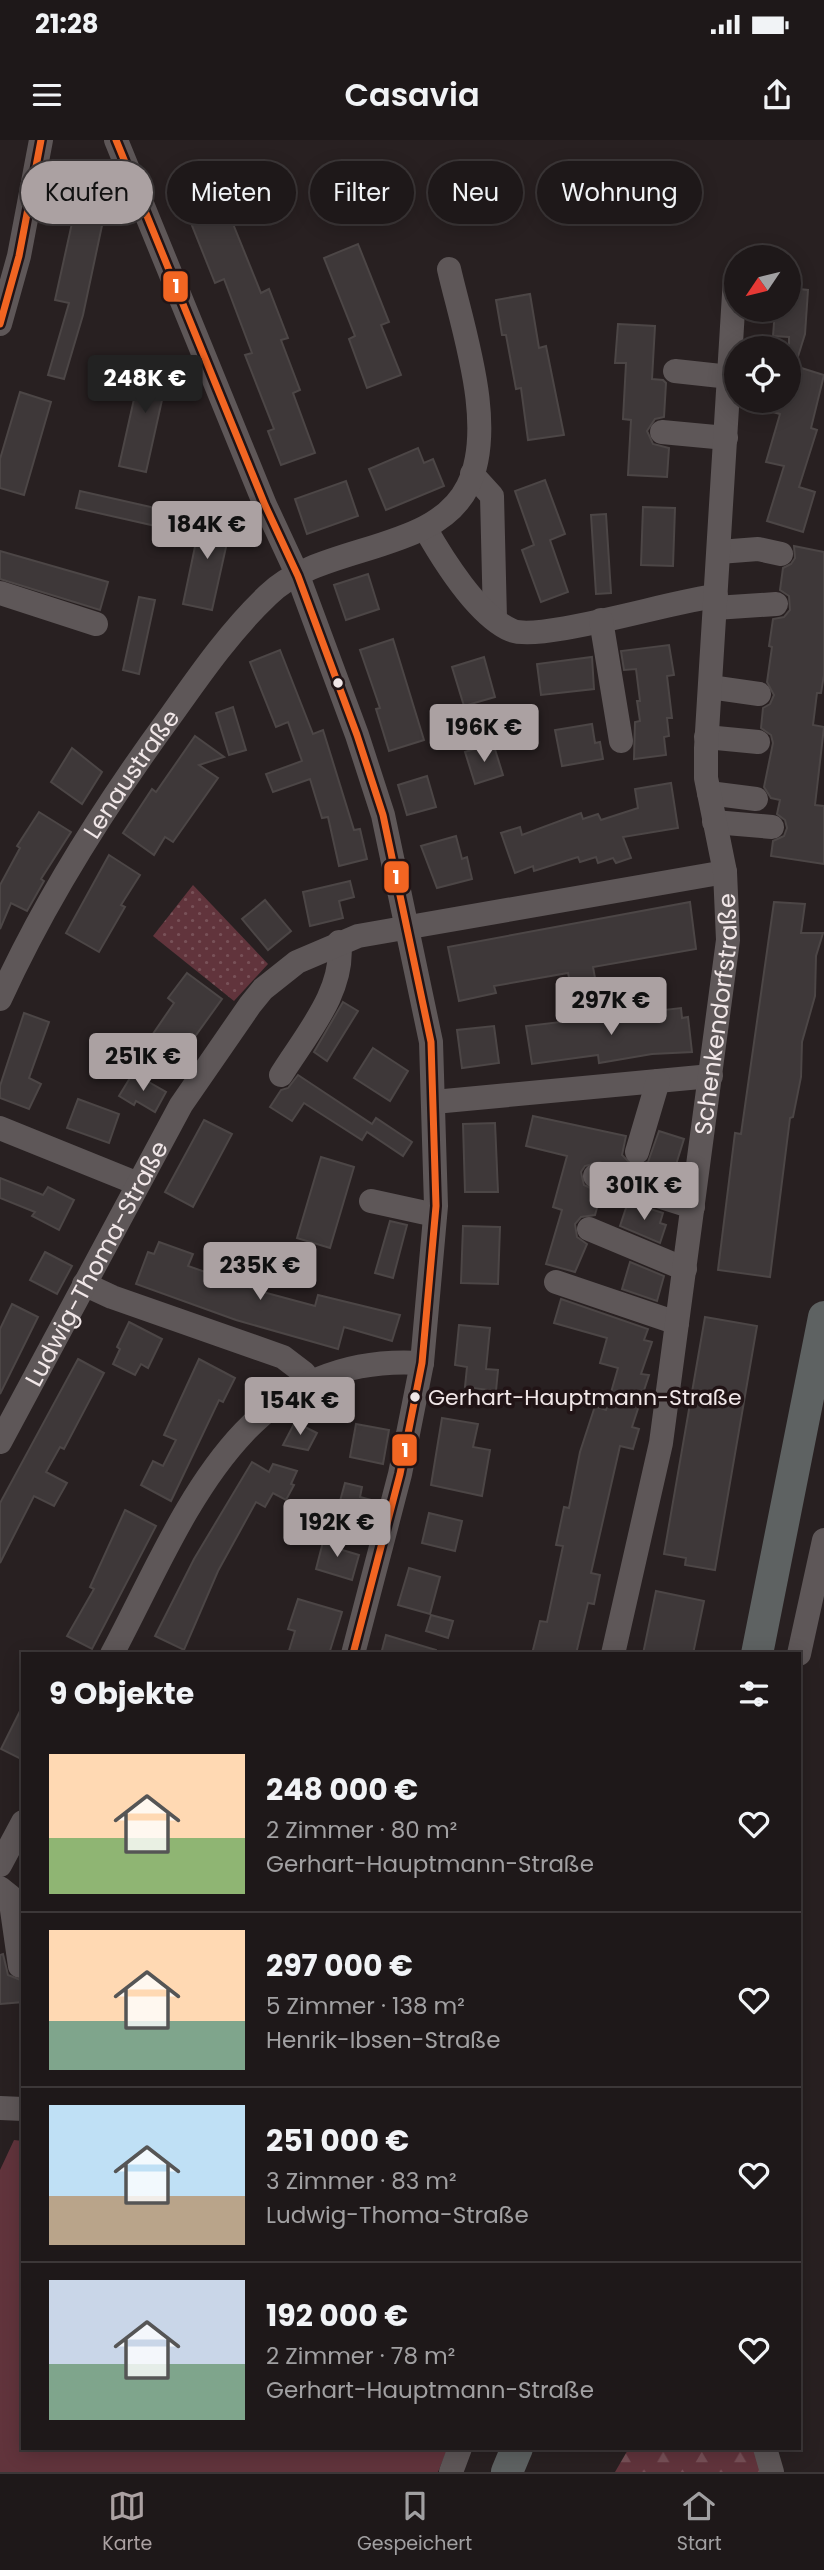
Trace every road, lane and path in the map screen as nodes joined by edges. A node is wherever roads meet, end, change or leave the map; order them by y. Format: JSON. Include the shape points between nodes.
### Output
{"nodes":[{"id":1,"x":41,"y":140,"type":"edge"},
{"id":2,"x":116,"y":140,"type":"edge"},
{"id":3,"x":449,"y":269,"type":"dead end"},
{"id":4,"x":0,"y":324,"type":"edge"},
{"id":5,"x":676,"y":370,"type":"dead end"},
{"id":6,"x":724,"y":376,"type":"edge"},
{"id":7,"x":728,"y":413,"type":"edge"},
{"id":8,"x":662,"y":432,"type":"dead end"},
{"id":9,"x":726,"y":438,"type":"junction"},
{"id":10,"x":472,"y":474,"type":"junction"},
{"id":11,"x":425,"y":528,"type":"junction"},
{"id":12,"x":719,"y":552,"type":"junction"},
{"id":13,"x":781,"y":554,"type":"dead end"},
{"id":14,"x":298,"y":576,"type":"junction"},
{"id":15,"x":0,"y":593,"type":"edge"},
{"id":16,"x":716,"y":602,"type":"junction"},
{"id":17,"x":776,"y":604,"type":"dead end"},
{"id":18,"x":495,"y":619,"type":"junction"},
{"id":19,"x":601,"y":620,"type":"junction"},
{"id":20,"x":96,"y":624,"type":"dead end"},
{"id":21,"x":710,"y":687,"type":"junction"},
{"id":22,"x":759,"y":694,"type":"dead end"},
{"id":23,"x":706,"y":737,"type":"junction"},
{"id":24,"x":621,"y":741,"type":"dead end"},
{"id":25,"x":758,"y":742,"type":"dead end"},
{"id":26,"x":709,"y":793,"type":"junction"},
{"id":27,"x":756,"y":799,"type":"dead end"},
{"id":28,"x":714,"y":822,"type":"junction"},
{"id":29,"x":772,"y":827,"type":"dead end"},
{"id":30,"x":725,"y":872,"type":"junction"},
{"id":31,"x":408,"y":928,"type":"junction"},
{"id":32,"x":339,"y":942,"type":"junction"},
{"id":33,"x":0,"y":999,"type":"edge"},
{"id":34,"x":281,"y":1075,"type":"dead end"},
{"id":35,"x":711,"y":1076,"type":"junction"},
{"id":36,"x":658,"y":1082,"type":"junction"},
{"id":37,"x":434,"y":1102,"type":"junction"},
{"id":38,"x":0,"y":1128,"type":"edge"},
{"id":39,"x":637,"y":1152,"type":"dead end"},
{"id":40,"x":595,"y":1176,"type":"dead end"},
{"id":41,"x":136,"y":1183,"type":"junction"},
{"id":42,"x":371,"y":1201,"type":"dead end"},
{"id":43,"x":693,"y":1207,"type":"junction"},
{"id":44,"x":435,"y":1215,"type":"junction"},
{"id":45,"x":589,"y":1229,"type":"dead end"},
{"id":46,"x":685,"y":1269,"type":"junction"},
{"id":47,"x":556,"y":1282,"type":"dead end"},
{"id":48,"x":84,"y":1284,"type":"junction"},
{"id":49,"x":824,"y":1317,"type":"edge"},
{"id":50,"x":677,"y":1323,"type":"junction"},
{"id":51,"x":422,"y":1363,"type":"junction"},
{"id":52,"x":311,"y":1384,"type":"junction"},
{"id":53,"x":0,"y":1442,"type":"edge"},
{"id":54,"x":824,"y":1540,"type":"edge"},
{"id":55,"x":113,"y":1652,"type":"edge"},
{"id":56,"x":355,"y":1652,"type":"edge"},
{"id":57,"x":614,"y":1652,"type":"edge"},
{"id":58,"x":757,"y":1652,"type":"edge"},
{"id":59,"x":799,"y":1652,"type":"edge"},
{"id":60,"x":21,"y":1826,"type":"edge"},
{"id":61,"x":0,"y":1865,"type":"edge"},
{"id":62,"x":0,"y":1888,"type":"edge"},
{"id":63,"x":20,"y":1965,"type":"dead end"},
{"id":64,"x":0,"y":2108,"type":"edge"},
{"id":65,"x":21,"y":2109,"type":"edge"},
{"id":66,"x":459,"y":2450,"type":"edge"},
{"id":67,"x":516,"y":2450,"type":"edge"},
{"id":68,"x":766,"y":2450,"type":"edge"},
{"id":69,"x":451,"y":2472,"type":"edge"},
{"id":70,"x":507,"y":2472,"type":"edge"},
{"id":71,"x":772,"y":2472,"type":"edge"}],
"edges":[{"from":1,"to":4,"type":"street","via":[[28,215]]},
{"from":2,"to":14,"type":"street"},
{"from":3,"to":10,"type":"street","name":"Lenaustraße","via":[[474,377],[479,433]]},
{"from":5,"to":6,"type":"street"},
{"from":7,"to":9,"type":"street","name":"Schenkendorfstraße"},
{"from":8,"to":9,"type":"street"},
{"from":9,"to":12,"type":"street","name":"Schenkendorfstraße"},
{"from":10,"to":11,"type":"street","name":"Lenaustraße","via":[[460,501]]},
{"from":10,"to":18,"type":"street","via":[[492,496]]},
{"from":11,"to":14,"type":"street","name":"Lenaustraße","via":[[344,554]]},
{"from":11,"to":18,"type":"street","via":[[441,555]]},
{"from":12,"to":13,"type":"street","via":[[758,549]]},
{"from":12,"to":16,"type":"street","name":"Schenkendorfstraße"},
{"from":14,"to":31,"type":"street","via":[[383,815]]},
{"from":14,"to":33,"type":"street","name":"Lenaustraße","via":[[270,593],[214,655],[140,757],[61,882]]},
{"from":15,"to":20,"type":"street"},
{"from":16,"to":17,"type":"street"},
{"from":16,"to":19,"type":"street","via":[[687,599]]},
{"from":16,"to":21,"type":"street","name":"Schenkendorfstraße"},
{"from":18,"to":19,"type":"street","via":[[512,631],[537,634]]},
{"from":19,"to":24,"type":"street"},
{"from":21,"to":22,"type":"street"},
{"from":21,"to":23,"type":"street","name":"Schenkendorfstraße"},
{"from":23,"to":25,"type":"street"},
{"from":23,"to":26,"type":"street","name":"Schenkendorfstraße"},
{"from":26,"to":27,"type":"street"},
{"from":26,"to":28,"type":"street","name":"Schenkendorfstraße"},
{"from":28,"to":29,"type":"street"},
{"from":28,"to":30,"type":"street","name":"Schenkendorfstraße"},
{"from":30,"to":31,"type":"street","name":"Ludwig-Thoma-Straße"},
{"from":30,"to":35,"type":"street","name":"Schenkendorfstraße","via":[[728,940]]},
{"from":31,"to":32,"type":"street","name":"Ludwig-Thoma-Straße"},
{"from":31,"to":37,"type":"street","via":[[430,1042]]},
{"from":32,"to":34,"type":"street","via":[[341,957],[332,992]]},
{"from":32,"to":41,"type":"street","name":"Ludwig-Thoma-Straße","via":[[297,962],[257,997],[181,1105]]},
{"from":35,"to":36,"type":"street"},
{"from":35,"to":43,"type":"street","name":"Schenkendorfstraße"},
{"from":36,"to":37,"type":"street"},
{"from":36,"to":39,"type":"street"},
{"from":37,"to":44,"type":"street"},
{"from":38,"to":41,"type":"street"},
{"from":40,"to":43,"type":"street"},
{"from":41,"to":48,"type":"street","name":"Ludwig-Thoma-Straße"},
{"from":42,"to":44,"type":"street"},
{"from":43,"to":46,"type":"street","name":"Schenkendorfstraße"},
{"from":44,"to":51,"type":"street"},
{"from":45,"to":46,"type":"street"},
{"from":46,"to":50,"type":"street","name":"Schenkendorfstraße"},
{"from":47,"to":50,"type":"street"},
{"from":48,"to":52,"type":"street","via":[[283,1357]]},
{"from":48,"to":53,"type":"street","name":"Ludwig-Thoma-Straße"},
{"from":49,"to":58,"type":"main road"},
{"from":50,"to":57,"type":"street","name":"Schenkendorfstraße","via":[[661,1443]]},
{"from":51,"to":52,"type":"street","via":[[355,1369]]},
{"from":51,"to":56,"type":"street","via":[[400,1474]]},
{"from":52,"to":55,"type":"street","via":[[263,1412],[223,1452]]},
{"from":54,"to":59,"type":"street"},
{"from":60,"to":61,"type":"street"},
{"from":62,"to":63,"type":"street","via":[[10,1896]]},
{"from":64,"to":65,"type":"street"},
{"from":66,"to":69,"type":"street"},
{"from":67,"to":70,"type":"main road"},
{"from":68,"to":71,"type":"street"}]}
